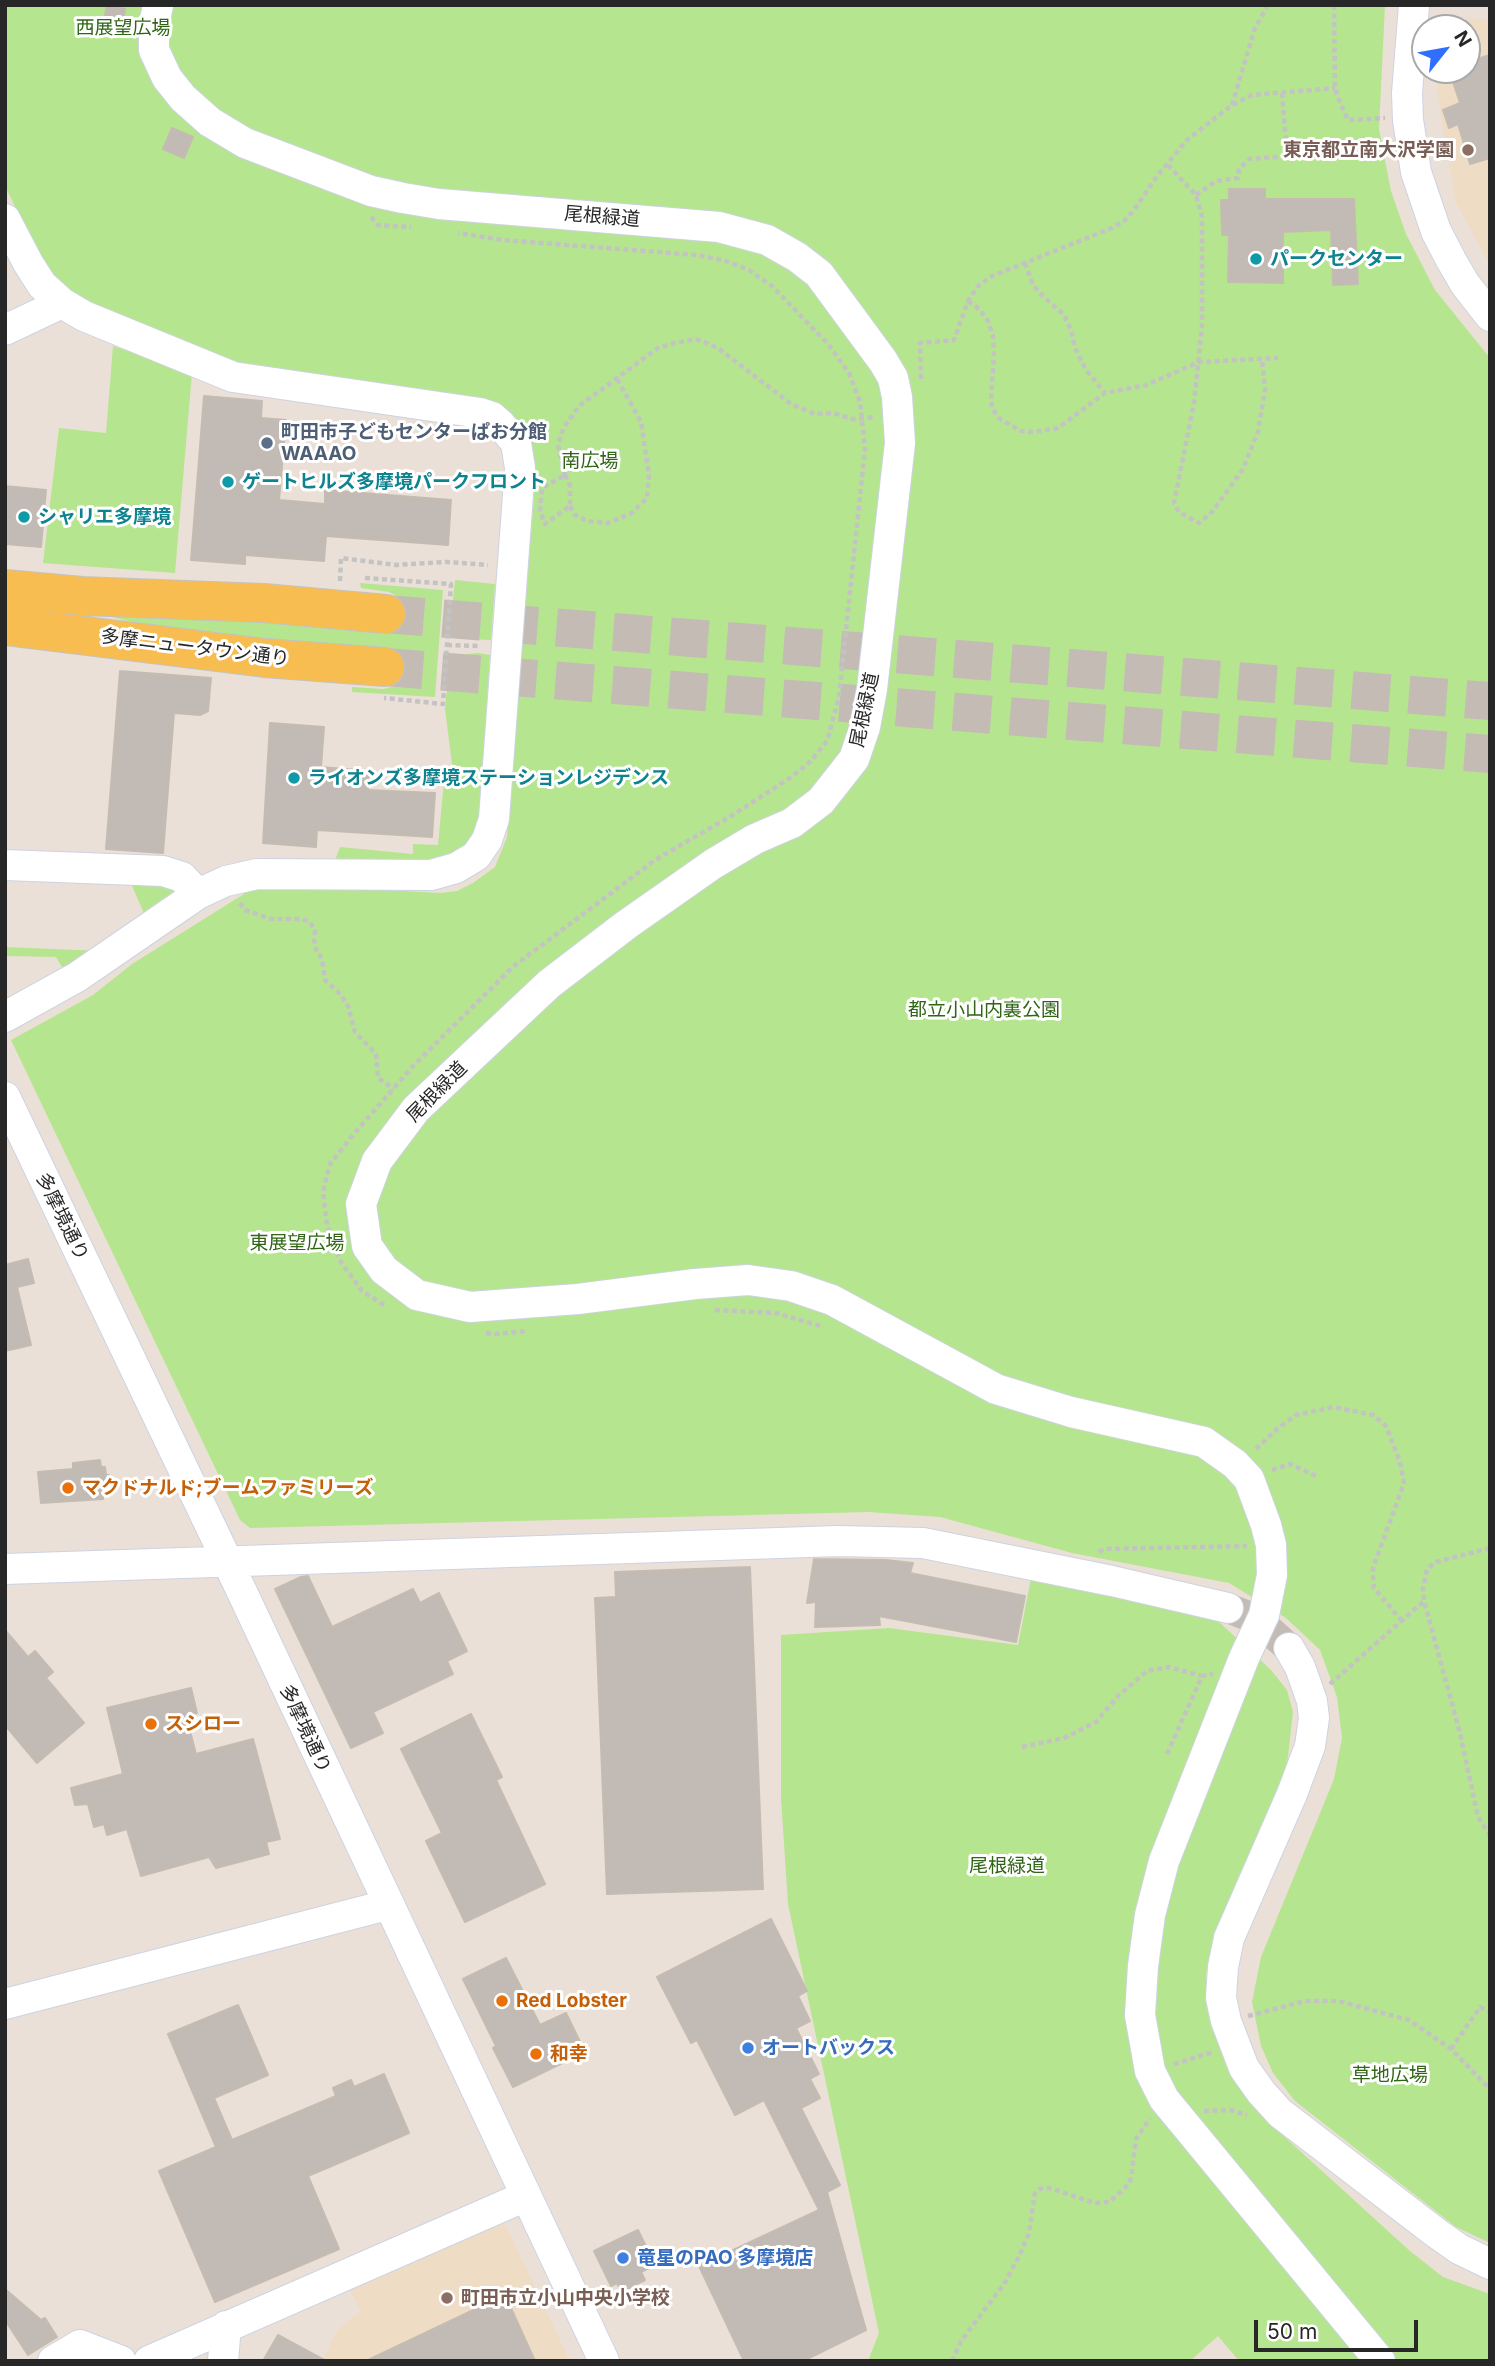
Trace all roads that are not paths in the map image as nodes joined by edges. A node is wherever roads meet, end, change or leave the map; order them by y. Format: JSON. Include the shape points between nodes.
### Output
{"nodes":[{"id":1,"x":158,"y":5,"type":"edge"},
{"id":2,"x":1414,"y":5,"type":"edge"},
{"id":3,"x":5,"y":219,"type":"edge"},
{"id":4,"x":62,"y":303,"type":"junction"},
{"id":5,"x":1490,"y":316,"type":"edge"},
{"id":6,"x":5,"y":330,"type":"edge"},
{"id":7,"x":5,"y":589,"type":"edge"},
{"id":8,"x":386,"y":614,"type":"tunnel mouth"},
{"id":9,"x":5,"y":626,"type":"edge"},
{"id":10,"x":384,"y":683,"type":"tunnel mouth"},
{"id":11,"x":5,"y":865,"type":"edge"},
{"id":12,"x":198,"y":894,"type":"junction"},
{"id":13,"x":5,"y":1017,"type":"edge"},
{"id":14,"x":5,"y":1097,"type":"edge"},
{"id":15,"x":227,"y":1561,"type":"junction"},
{"id":16,"x":5,"y":1569,"type":"edge"},
{"id":17,"x":1228,"y":1608,"type":"tunnel mouth"},
{"id":18,"x":1289,"y":1648,"type":"tunnel mouth"},
{"id":19,"x":387,"y":1905,"type":"junction"},
{"id":20,"x":5,"y":2004,"type":"edge"},
{"id":21,"x":526,"y":2196,"type":"junction"},
{"id":22,"x":1490,"y":2264,"type":"edge"},
{"id":23,"x":226,"y":2326,"type":"junction"},
{"id":24,"x":53,"y":2361,"type":"edge"},
{"id":25,"x":121,"y":2361,"type":"edge"},
{"id":26,"x":149,"y":2361,"type":"edge"},
{"id":27,"x":223,"y":2361,"type":"edge"},
{"id":28,"x":604,"y":2361,"type":"edge"},
{"id":29,"x":1380,"y":2361,"type":"edge"}],
"edges":[{"from":1,"to":29,"type":"street","name":"尾根緑道","via":[[155,50],[167,78],[209,122],[245,143],[371,191],[439,204],[719,227],[767,240],[819,274],[892,378],[900,443],[872,689],[854,759],[821,801],[792,823],[713,864],[549,984],[416,1109],[377,1161],[361,1205],[367,1246],[384,1270],[417,1295],[470,1307],[748,1280],[791,1286],[832,1300],[996,1389],[1071,1412],[1203,1442],[1242,1472],[1266,1525],[1272,1575],[1264,1615],[1164,1861],[1150,1915],[1140,2015],[1150,2071],[1164,2099]]},
{"from":2,"to":5,"type":"street","via":[[1408,120],[1416,173],[1451,260]]},
{"from":3,"to":4,"type":"street","via":[[42,285]]},
{"from":4,"to":6,"type":"street"},
{"from":4,"to":12,"type":"street","via":[[233,377],[480,413],[492,417],[509,434],[519,453],[494,819],[476,856],[431,875],[257,874]]},
{"from":7,"to":8,"type":"main road","name":"多摩ニュータウン通り"},
{"from":9,"to":10,"type":"main road","name":"多摩ニュータウン通り","via":[[265,658]]},
{"from":11,"to":12,"type":"street","via":[[163,871],[182,877]]},
{"from":12,"to":13,"type":"street","via":[[77,977]]},
{"from":14,"to":15,"type":"street","name":"多摩境通り"},
{"from":15,"to":16,"type":"street"},
{"from":15,"to":17,"type":"street","via":[[759,1542],[923,1544]]},
{"from":15,"to":19,"type":"street","name":"多摩境通り"},
{"from":18,"to":22,"type":"street","via":[[1312,1701],[1310,1746],[1229,1938],[1221,1998],[1230,2033],[1244,2068],[1280,2113],[1435,2232]]},
{"from":19,"to":20,"type":"street"},
{"from":19,"to":21,"type":"street","name":"多摩境通り"},
{"from":21,"to":23,"type":"street"},
{"from":21,"to":28,"type":"street","name":"多摩境通り"},
{"from":23,"to":26,"type":"street"},
{"from":23,"to":27,"type":"street"},
{"from":24,"to":25,"type":"street","via":[[80,2344]]}]}
